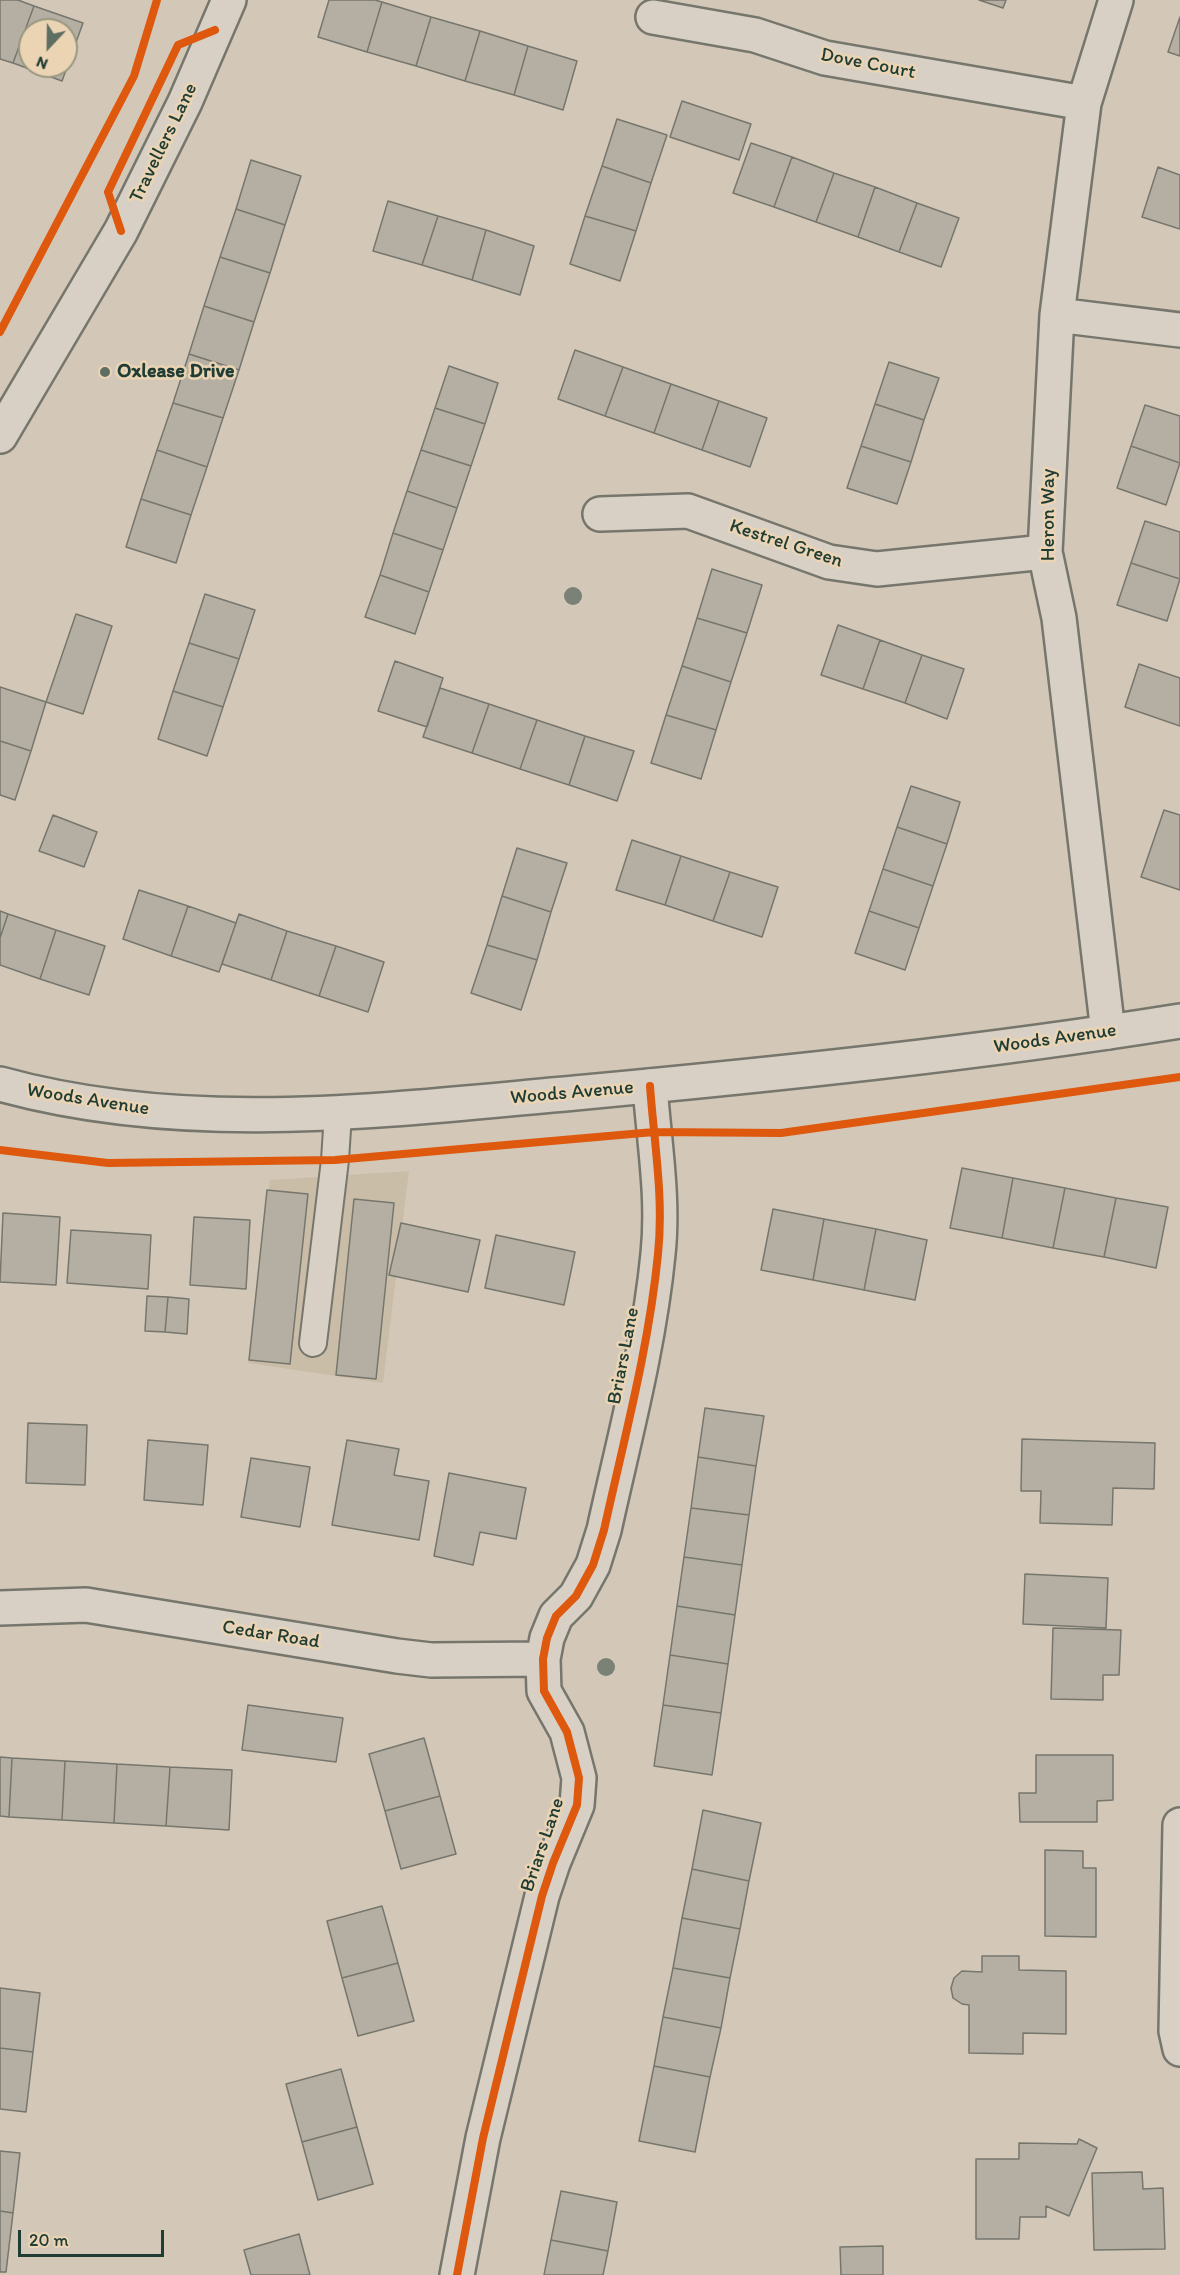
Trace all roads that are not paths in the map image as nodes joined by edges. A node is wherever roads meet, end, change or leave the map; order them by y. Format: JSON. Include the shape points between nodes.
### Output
{"nodes":[{"id":1,"x":228,"y":0,"type":"edge"},
{"id":2,"x":1116,"y":0,"type":"edge"},
{"id":3,"x":653,"y":17,"type":"dead end"},
{"id":4,"x":1084,"y":103,"type":"junction"},
{"id":5,"x":1057,"y":315,"type":"junction"},
{"id":6,"x":1180,"y":330,"type":"edge"},
{"id":7,"x":0,"y":436,"type":"edge"},
{"id":8,"x":600,"y":514,"type":"dead end"},
{"id":9,"x":1045,"y":552,"type":"junction"},
{"id":10,"x":1180,"y":1021,"type":"edge"},
{"id":11,"x":1108,"y":1032,"type":"junction"},
{"id":12,"x":0,"y":1084,"type":"edge"},
{"id":13,"x":650,"y":1086,"type":"junction"},
{"id":14,"x":338,"y":1114,"type":"junction"},
{"id":15,"x":313,"y":1343,"type":"dead end"},
{"id":16,"x":0,"y":1608,"type":"edge"},
{"id":17,"x":543,"y":1659,"type":"junction"},
{"id":18,"x":1180,"y":1826,"type":"edge"},
{"id":19,"x":1180,"y":2049,"type":"edge"},
{"id":20,"x":457,"y":2275,"type":"edge"}],
"edges":[{"from":1,"to":7,"type":"street","name":"Travellers Lane","via":[[185,102],[121,231]]},
{"from":2,"to":4,"type":"street","name":"Heron Way"},
{"from":3,"to":4,"type":"street","name":"Dove Court","via":[[755,35],[825,58]]},
{"from":4,"to":5,"type":"street","name":"Heron Way"},
{"from":5,"to":6,"type":"street"},
{"from":5,"to":9,"type":"street","name":"Heron Way"},
{"from":8,"to":9,"type":"street","name":"Kestrel Green","via":[[688,511],[829,562],[877,569]]},
{"from":9,"to":11,"type":"street","name":"Heron Way","via":[[1059,618]]},
{"from":10,"to":11,"type":"street","name":"Woods Avenue"},
{"from":11,"to":13,"type":"street","name":"Woods Avenue","via":[[869,1064]]},
{"from":12,"to":14,"type":"street","name":"Woods Avenue","via":[[110,1107],[188,1113]]},
{"from":13,"to":14,"type":"street","name":"Woods Avenue"},
{"from":13,"to":17,"type":"street","name":"Briars Lane","via":[[660,1185],[658,1252],[650,1316],[604,1530],[593,1565],[576,1596],[556,1616],[546,1638]]},
{"from":14,"to":15,"type":"lane"},
{"from":16,"to":17,"type":"street","name":"Cedar Road","via":[[86,1605],[431,1660]]},
{"from":17,"to":20,"type":"street","name":"Briars Lane","via":[[544,1691],[567,1732],[579,1778],[577,1804],[542,1896],[483,2138]]},
{"from":18,"to":19,"type":"street","via":[[1176,2031]]}]}
